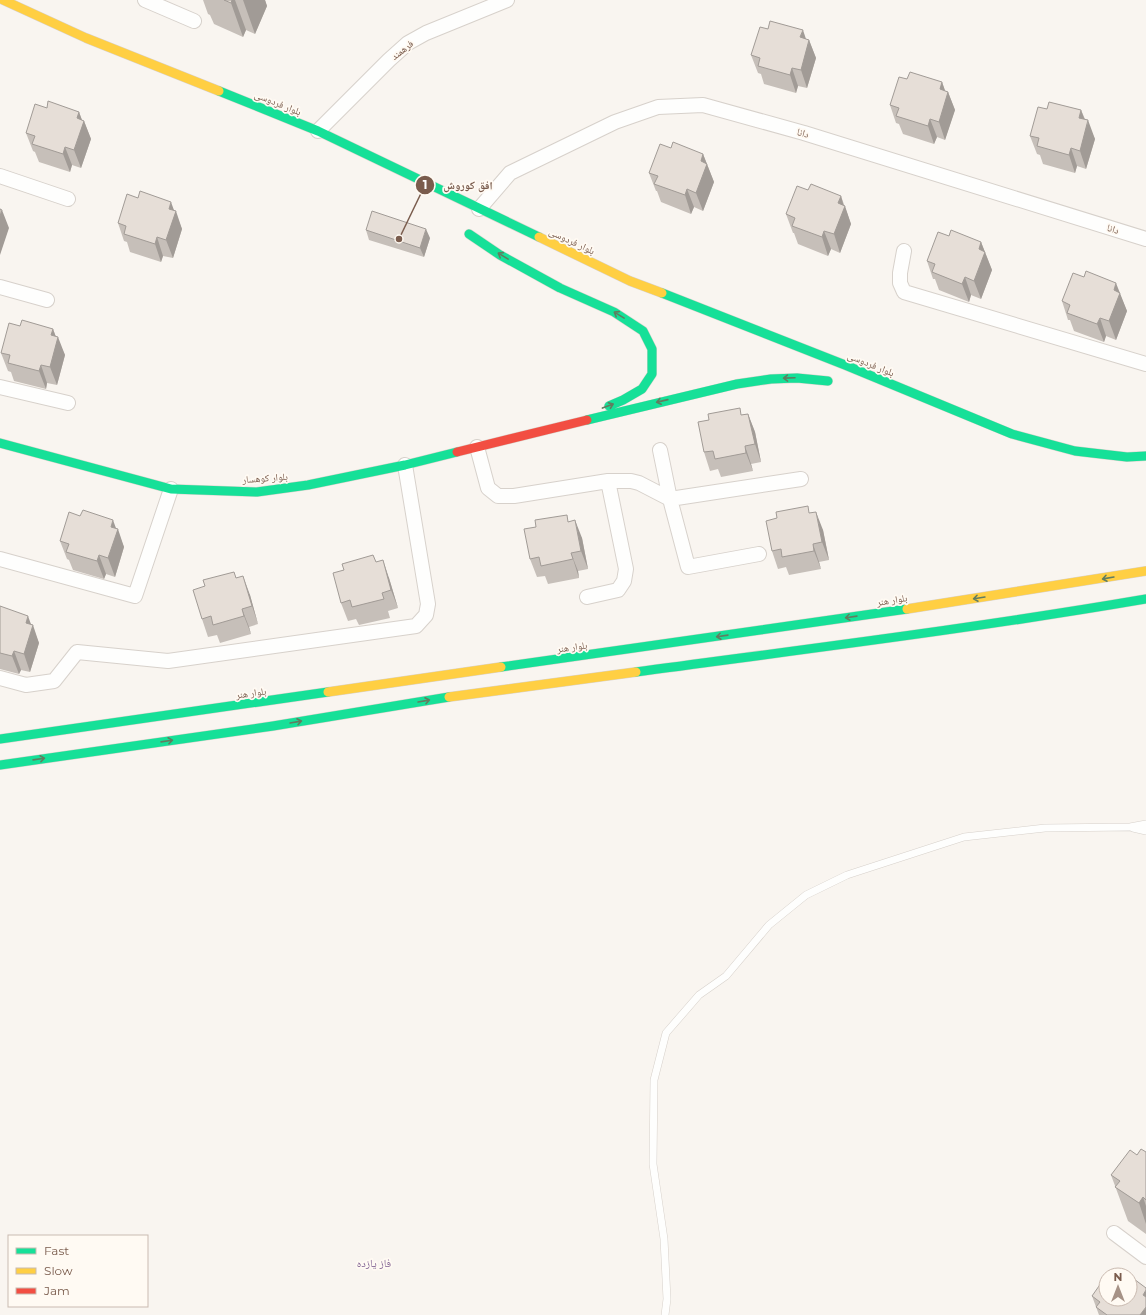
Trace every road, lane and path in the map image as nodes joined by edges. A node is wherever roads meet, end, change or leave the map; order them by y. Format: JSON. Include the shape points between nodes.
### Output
{"nodes":[{"id":1,"x":3,"y":0,"type":"edge"},
{"id":2,"x":145,"y":0,"type":"edge"},
{"id":3,"x":507,"y":0,"type":"edge"},
{"id":4,"x":194,"y":21,"type":"dead end"},
{"id":5,"x":318,"y":131,"type":"junction"},
{"id":6,"x":0,"y":176,"type":"edge"},
{"id":7,"x":68,"y":199,"type":"dead end"},
{"id":8,"x":479,"y":209,"type":"junction"},
{"id":9,"x":469,"y":234,"type":"dead end"},
{"id":10,"x":1146,"y":239,"type":"edge"},
{"id":11,"x":904,"y":251,"type":"dead end"},
{"id":12,"x":0,"y":287,"type":"edge"},
{"id":13,"x":47,"y":300,"type":"dead end"},
{"id":14,"x":1146,"y":364,"type":"edge"},
{"id":15,"x":828,"y":381,"type":"dead end"},
{"id":16,"x":0,"y":387,"type":"edge"},
{"id":17,"x":68,"y":403,"type":"dead end"},
{"id":18,"x":532,"y":433,"type":"junction"},
{"id":19,"x":0,"y":443,"type":"edge"},
{"id":20,"x":477,"y":447,"type":"junction"},
{"id":21,"x":660,"y":450,"type":"dead end"},
{"id":22,"x":1146,"y":456,"type":"edge"},
{"id":23,"x":405,"y":465,"type":"junction"},
{"id":24,"x":801,"y":479,"type":"dead end"},
{"id":25,"x":608,"y":481,"type":"junction"},
{"id":26,"x":171,"y":489,"type":"junction"},
{"id":27,"x":670,"y":499,"type":"junction"},
{"id":28,"x":759,"y":554,"type":"dead end"},
{"id":29,"x":0,"y":559,"type":"edge"},
{"id":30,"x":1146,"y":571,"type":"edge"},
{"id":31,"x":587,"y":597,"type":"dead end"},
{"id":32,"x":1146,"y":599,"type":"edge"},
{"id":33,"x":0,"y":678,"type":"edge"},
{"id":34,"x":0,"y":739,"type":"edge"},
{"id":35,"x":0,"y":765,"type":"edge"},
{"id":36,"x":1146,"y":824,"type":"edge"},
{"id":37,"x":1130,"y":827,"type":"junction"},
{"id":38,"x":1146,"y":831,"type":"edge"},
{"id":39,"x":1114,"y":1233,"type":"dead end"},
{"id":40,"x":1146,"y":1257,"type":"edge"},
{"id":41,"x":665,"y":1315,"type":"edge"}],
"edges":[{"from":1,"to":5,"type":"street","name":"بلوار فردوسی","via":[[86,38]]},
{"from":2,"to":4,"type":"street"},
{"from":3,"to":5,"type":"street","name":"فرهمند","via":[[426,33],[408,43]]},
{"from":5,"to":8,"type":"street","name":"بلوار فردوسی"},
{"from":6,"to":7,"type":"street"},
{"from":8,"to":10,"type":"street","name":"دانا","via":[[510,173],[615,122],[658,107],[703,105],[804,133]]},
{"from":8,"to":22,"type":"street","name":"بلوار فردوسی","via":[[630,281],[1012,434],[1075,450],[1127,457]]},
{"from":18,"to":9,"type":"street","one_way":true,"via":[[623,400],[642,388],[652,374],[652,349],[643,330],[614,312],[560,288]]},
{"from":11,"to":14,"type":"street","via":[[900,283],[904,292]]},
{"from":12,"to":13,"type":"street"},
{"from":15,"to":18,"type":"street","one_way":true,"via":[[797,378],[737,384]]},
{"from":16,"to":17,"type":"street"},
{"from":18,"to":20,"type":"street","name":"بلوار کوهسار"},
{"from":19,"to":26,"type":"street","name":"بلوار کوهسار"},
{"from":20,"to":23,"type":"street","name":"بلوار کوهسار"},
{"from":20,"to":25,"type":"street","via":[[488,488],[498,496],[514,496]]},
{"from":21,"to":27,"type":"street"},
{"from":23,"to":26,"type":"street","name":"بلوار کوهسار","via":[[308,485],[257,492]]},
{"from":23,"to":33,"type":"street","via":[[428,604],[426,615],[416,626],[168,661],[76,652],[54,681],[26,685]]},
{"from":24,"to":27,"type":"street"},
{"from":25,"to":27,"type":"street","via":[[631,481]]},
{"from":25,"to":31,"type":"street","via":[[626,569],[624,581],[618,590]]},
{"from":26,"to":29,"type":"street","via":[[135,596]]},
{"from":27,"to":28,"type":"street","via":[[688,567]]},
{"from":30,"to":34,"type":"street","name":"بلوار هنر","one_way":true,"via":[[894,611]]},
{"from":35,"to":32,"type":"street","one_way":true,"via":[[273,726],[449,697],[899,637]]},
{"from":36,"to":37,"type":"lane"},
{"from":37,"to":38,"type":"lane"},
{"from":37,"to":41,"type":"lane","via":[[1046,828],[964,837],[847,875],[806,895],[769,924],[726,976],[699,995],[666,1033],[654,1080],[653,1164],[664,1239],[668,1299]]},
{"from":39,"to":40,"type":"street"}]}
